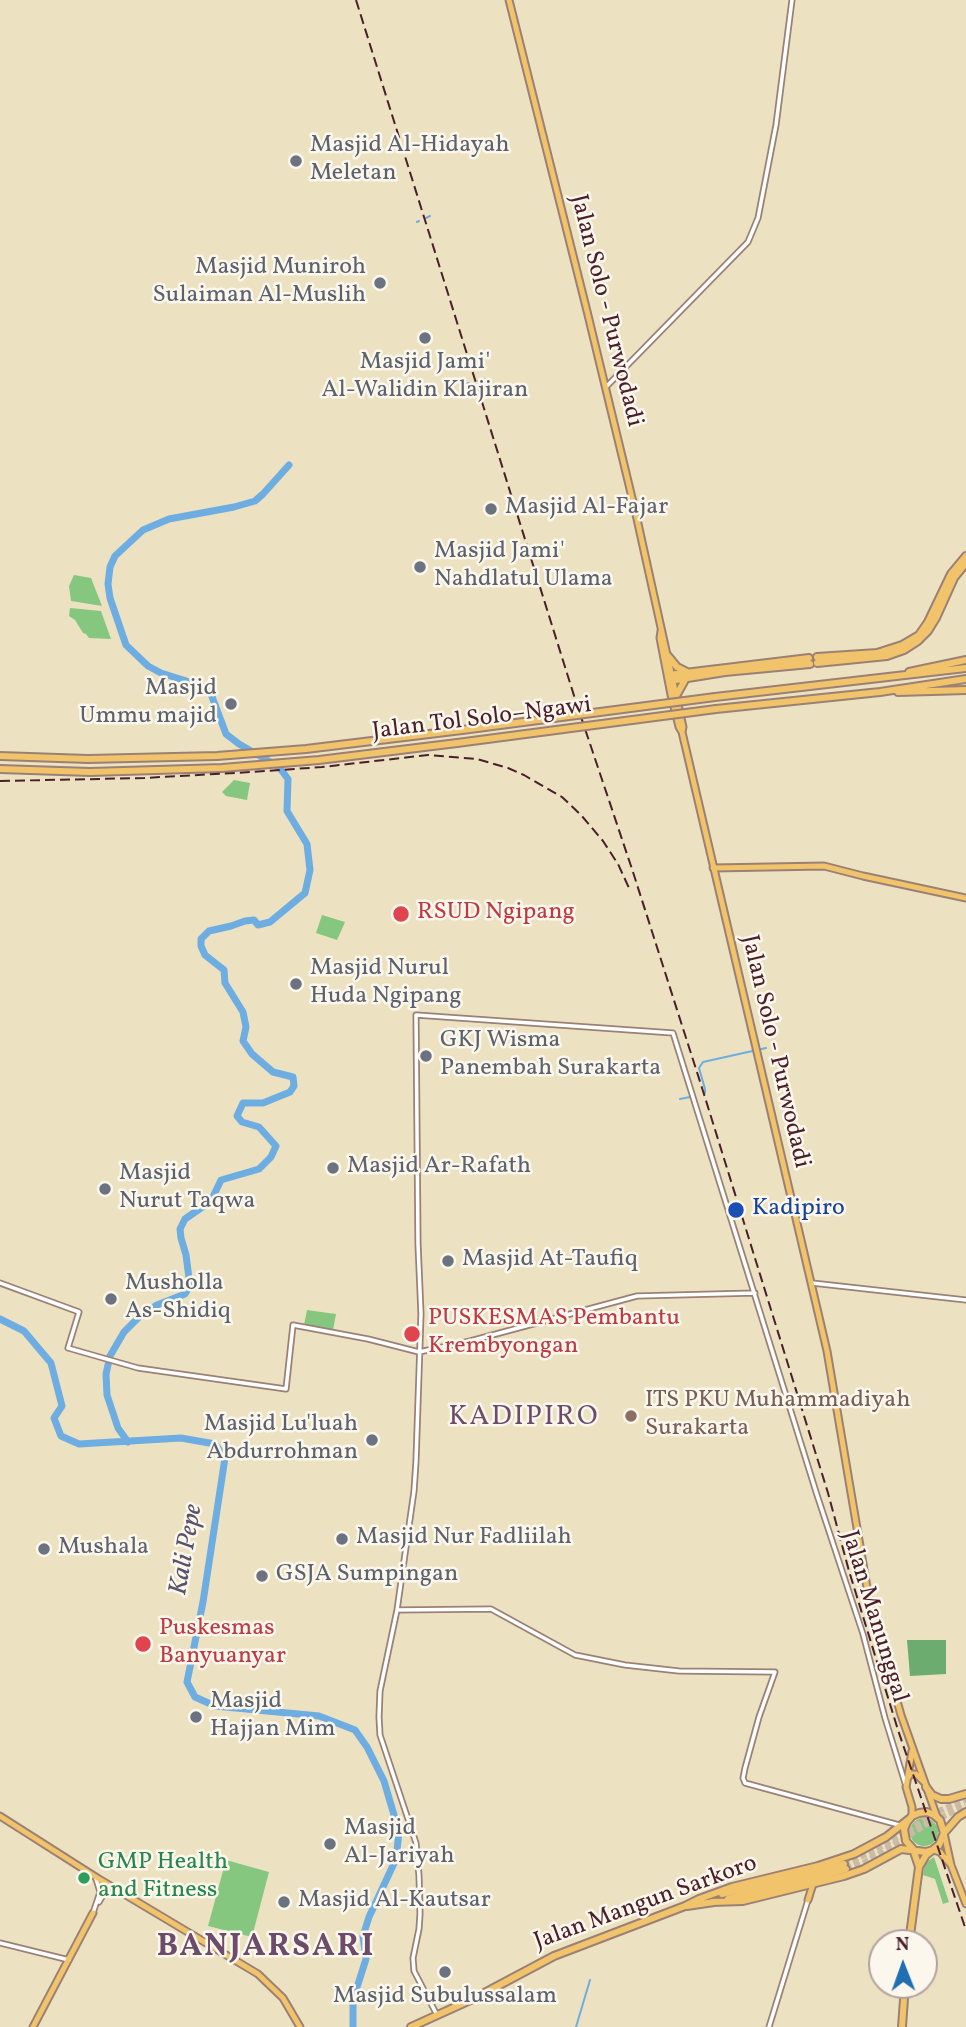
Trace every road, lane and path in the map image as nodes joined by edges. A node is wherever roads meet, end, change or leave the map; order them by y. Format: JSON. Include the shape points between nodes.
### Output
{"nodes":[{"id":1,"x":509,"y":0,"type":"edge"},
{"id":2,"x":792,"y":0,"type":"edge"},
{"id":3,"x":606,"y":387,"type":"junction"},
{"id":4,"x":966,"y":556,"type":"edge"},
{"id":5,"x":966,"y":563,"type":"edge"},
{"id":6,"x":665,"y":652,"type":"junction"},
{"id":7,"x":813,"y":660,"type":"junction"},
{"id":8,"x":966,"y":660,"type":"edge"},
{"id":9,"x":966,"y":668,"type":"edge"},
{"id":10,"x":687,"y":675,"type":"junction"},
{"id":11,"x":670,"y":677,"type":"junction"},
{"id":12,"x":873,"y":680,"type":"junction"},
{"id":13,"x":966,"y":680,"type":"edge"},
{"id":14,"x":966,"y":690,"type":"edge"},
{"id":15,"x":880,"y":692,"type":"junction"},
{"id":16,"x":676,"y":696,"type":"junction"},
{"id":17,"x":682,"y":732,"type":"junction"},
{"id":18,"x":0,"y":757,"type":"edge"},
{"id":19,"x":0,"y":769,"type":"edge"},
{"id":20,"x":713,"y":867,"type":"junction"},
{"id":21,"x":966,"y":898,"type":"edge"},
{"id":22,"x":0,"y":1283,"type":"edge"},
{"id":23,"x":811,"y":1283,"type":"junction"},
{"id":24,"x":755,"y":1293,"type":"junction"},
{"id":25,"x":966,"y":1300,"type":"edge"},
{"id":26,"x":419,"y":1352,"type":"junction"},
{"id":27,"x":397,"y":1610,"type":"junction"},
{"id":28,"x":912,"y":1748,"type":"junction"},
{"id":29,"x":908,"y":1777,"type":"junction"},
{"id":30,"x":925,"y":1784,"type":"junction"},
{"id":31,"x":906,"y":1787,"type":"junction"},
{"id":32,"x":966,"y":1794,"type":"edge"},
{"id":33,"x":966,"y":1812,"type":"edge"},
{"id":34,"x":0,"y":1816,"type":"edge"},
{"id":35,"x":937,"y":1817,"type":"junction"},
{"id":36,"x":910,"y":1818,"type":"junction"},
{"id":37,"x":901,"y":1825,"type":"junction"},
{"id":38,"x":944,"y":1833,"type":"junction"},
{"id":39,"x":914,"y":1849,"type":"junction"},
{"id":40,"x":933,"y":1850,"type":"junction"},
{"id":41,"x":951,"y":1865,"type":"junction"},
{"id":42,"x":845,"y":1867,"type":"tunnel mouth"},
{"id":43,"x":919,"y":1867,"type":"junction"},
{"id":44,"x":93,"y":1875,"type":"junction"},
{"id":45,"x":813,"y":1884,"type":"junction"},
{"id":46,"x":109,"y":1885,"type":"junction"},
{"id":47,"x":711,"y":1899,"type":"junction"},
{"id":48,"x":808,"y":1900,"type":"joint"},
{"id":49,"x":966,"y":1904,"type":"edge"},
{"id":50,"x":93,"y":1913,"type":"junction"},
{"id":51,"x":911,"y":1929,"type":"edge"},
{"id":52,"x":0,"y":1943,"type":"edge"},
{"id":53,"x":69,"y":1960,"type":"junction"},
{"id":54,"x":904,"y":1999,"type":"edge"},
{"id":55,"x":437,"y":2015,"type":"junction"},
{"id":56,"x":33,"y":2027,"type":"edge"},
{"id":57,"x":300,"y":2027,"type":"edge"},
{"id":58,"x":411,"y":2027,"type":"edge"},
{"id":59,"x":769,"y":2027,"type":"edge"},
{"id":60,"x":902,"y":2027,"type":"edge"}],
"edges":[{"from":1,"to":3,"type":"main road","name":"Jalan Solo - Purwodadi"},
{"from":2,"to":3,"type":"street","via":[[774,136],[758,218],[748,242]]},
{"from":3,"to":6,"type":"main road","name":"Jalan Solo - Purwodadi"},
{"from":4,"to":7,"type":"highway","via":[[951,574],[919,635],[877,653]]},
{"from":5,"to":7,"type":"highway","via":[[928,631],[904,650],[887,656]]},
{"from":6,"to":10,"type":"highway"},
{"from":6,"to":11,"type":"main road","name":"Jalan Solo - Purwodadi"},
{"from":7,"to":10,"type":"highway"},
{"from":8,"to":12,"type":"highway"},
{"from":9,"to":12,"type":"highway","name":"Jalan Tol Solo–Ngawi"},
{"from":10,"to":11,"type":"highway"},
{"from":10,"to":16,"type":"highway"},
{"from":11,"to":16,"type":"main road","name":"Jalan Solo - Purwodadi"},
{"from":11,"to":17,"type":"main road","name":"Jalan Solo - Purwodadi"},
{"from":12,"to":18,"type":"highway","name":"Jalan Tol Solo–Ngawi","bridge":true,"via":[[306,749],[217,756]]},
{"from":13,"to":15,"type":"highway","name":"Jalan Tol Solo–Ngawi"},
{"from":14,"to":15,"type":"highway"},
{"from":15,"to":19,"type":"highway","name":"Jalan Tol Solo–Ngawi","bridge":true,"via":[[319,760],[90,772]]},
{"from":16,"to":17,"type":"main road","name":"Jalan Solo - Purwodadi"},
{"from":17,"to":20,"type":"main road","name":"Jalan Solo - Purwodadi"},
{"from":20,"to":21,"type":"main road","via":[[824,866]]},
{"from":20,"to":23,"type":"main road","name":"Jalan Solo - Purwodadi"},
{"from":22,"to":26,"type":"street","via":[[79,1312],[68,1348],[185,1376],[286,1389],[293,1325]]},
{"from":23,"to":25,"type":"street"},
{"from":23,"to":28,"type":"main road","name":"Jalan Solo - Purwodadi","via":[[830,1365],[870,1605]]},
{"from":24,"to":26,"type":"street","via":[[637,1296]]},
{"from":24,"to":26,"type":"street","name":"Jalan Manunggal","via":[[673,1033],[416,1015]]},
{"from":24,"to":31,"type":"street","name":"Jalan Manunggal","via":[[863,1634]]},
{"from":26,"to":27,"type":"street","via":[[414,1491]]},
{"from":27,"to":37,"type":"street","via":[[491,1609],[575,1655],[625,1665],[775,1672],[744,1783]]},
{"from":27,"to":55,"type":"street","via":[[380,1691],[379,1729],[415,1838],[420,1924],[413,1965]]},
{"from":28,"to":29,"type":"main road","name":"Jalan Solo - Purwodadi"},
{"from":28,"to":30,"type":"main road","name":"Jalan Solo - Purwodadi"},
{"from":29,"to":30,"type":"main road","via":[[914,1773]]},
{"from":29,"to":31,"type":"main road","name":"Jalan Solo - Purwodadi"},
{"from":30,"to":32,"type":"highway","via":[[941,1799]]},
{"from":30,"to":35,"type":"main road","name":"Jalan Solo - Purwodadi"},
{"from":31,"to":36,"type":"main road","name":"Jalan Manunggal"},
{"from":33,"to":38,"type":"highway"},
{"from":34,"to":44,"type":"main road"},
{"from":35,"to":36,"type":"highway","via":[[923,1812]]},
{"from":35,"to":38,"type":"highway"},
{"from":36,"to":37,"type":"highway","name":"Jalan Mangun Sarkoro"},
{"from":36,"to":39,"type":"highway","via":[[904,1833]]},
{"from":37,"to":47,"type":"highway","name":"Jalan Mangun Sarkoro","via":[[854,1854],[732,1887]]},
{"from":38,"to":40,"type":"highway"},
{"from":38,"to":41,"type":"main road"},
{"from":39,"to":40,"type":"highway"},
{"from":39,"to":43,"type":"highway"},
{"from":39,"to":45,"type":"highway","name":"Jalan Mangun Sarkoro","via":[[899,1850],[864,1869]]},
{"from":40,"to":41,"type":"main road"},
{"from":40,"to":43,"type":"highway"},
{"from":41,"to":49,"type":"main road"},
{"from":42,"to":47,"type":"highway"},
{"from":43,"to":51,"type":"highway"},
{"from":44,"to":46,"type":"main road"},
{"from":44,"to":50,"type":"street","via":[[100,1892]]},
{"from":45,"to":47,"type":"highway","name":"Jalan Mangun Sarkoro","via":[[743,1901]]},
{"from":45,"to":48,"type":"main road"},
{"from":46,"to":50,"type":"street"},
{"from":46,"to":57,"type":"main road","via":[[258,1975],[283,1998]]},
{"from":47,"to":55,"type":"highway","name":"Jalan Mangun Sarkoro","via":[[692,1902],[554,1956]]},
{"from":48,"to":59,"type":"street"},
{"from":50,"to":53,"type":"main road"},
{"from":52,"to":53,"type":"street"},
{"from":53,"to":56,"type":"main road"},
{"from":54,"to":60,"type":"highway"},
{"from":55,"to":58,"type":"highway","name":"Jalan Mangun Sarkoro"}]}
